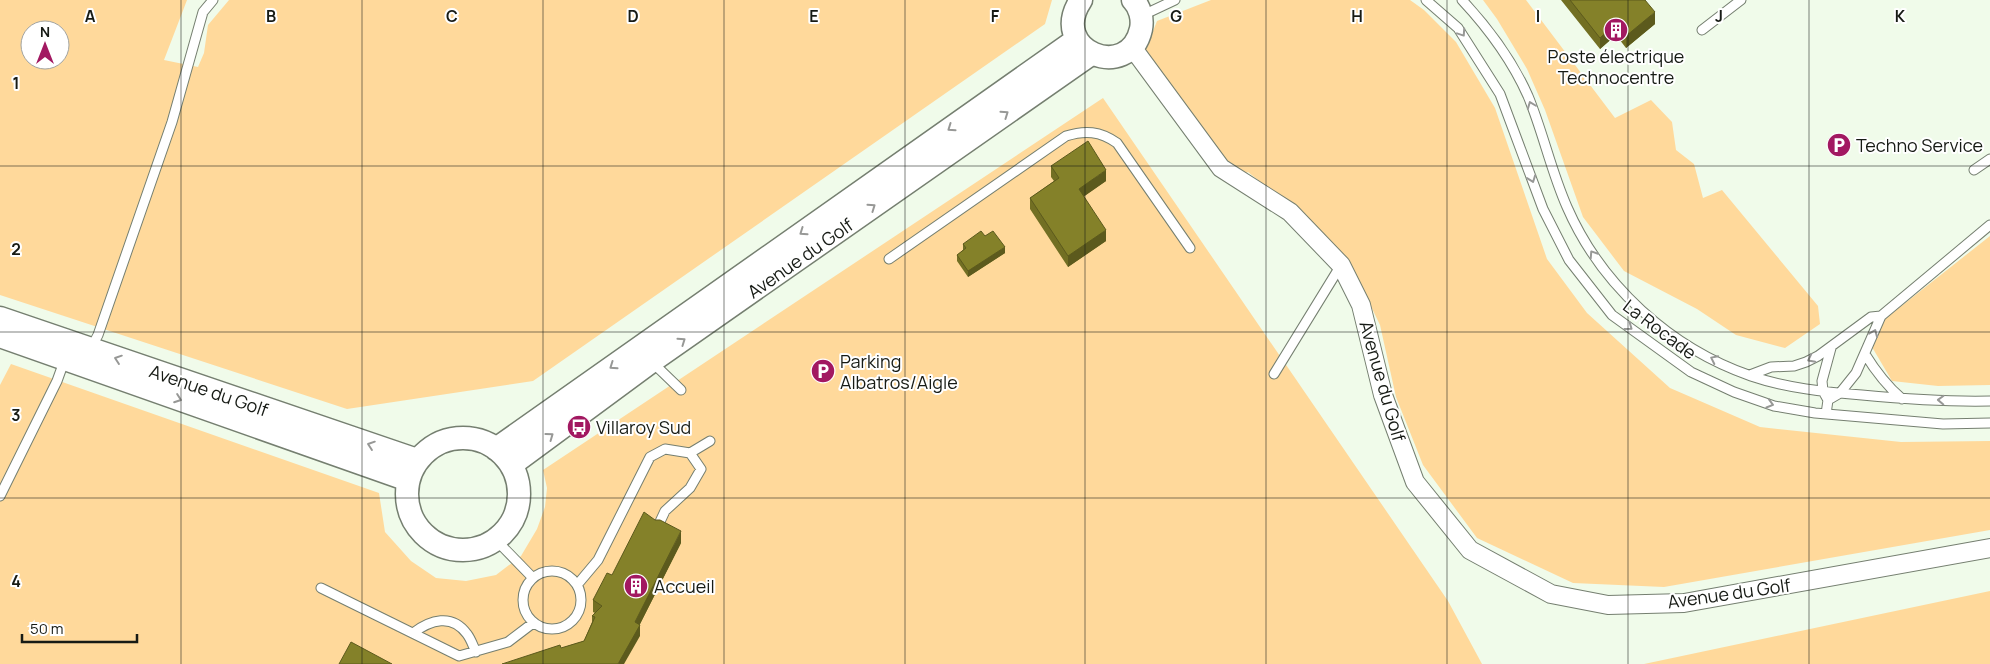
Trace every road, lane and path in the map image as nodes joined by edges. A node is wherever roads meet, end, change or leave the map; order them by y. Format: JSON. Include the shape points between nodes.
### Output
{"nodes":[{"id":1,"x":214,"y":0,"type":"edge"},
{"id":2,"x":1080,"y":0,"type":"edge"},
{"id":3,"x":1175,"y":0,"type":"edge"},
{"id":4,"x":1426,"y":0,"type":"edge"},
{"id":5,"x":1462,"y":0,"type":"edge"},
{"id":6,"x":1741,"y":0,"type":"edge"},
{"id":7,"x":1138,"y":5,"type":"edge"},
{"id":8,"x":1702,"y":30,"type":"dead end"},
{"id":9,"x":1084,"y":47,"type":"junction"},
{"id":10,"x":1132,"y":47,"type":"junction"},
{"id":11,"x":1990,"y":159,"type":"edge"},
{"id":12,"x":1974,"y":170,"type":"dead end"},
{"id":13,"x":1990,"y":225,"type":"edge"},
{"id":14,"x":1190,"y":248,"type":"dead end"},
{"id":15,"x":889,"y":258,"type":"dead end"},
{"id":16,"x":1341,"y":265,"type":"junction"},
{"id":17,"x":1881,"y":316,"type":"junction"},
{"id":18,"x":0,"y":318,"type":"edge"},
{"id":19,"x":0,"y":336,"type":"edge"},
{"id":20,"x":1831,"y":347,"type":"junction"},
{"id":21,"x":90,"y":349,"type":"junction"},
{"id":22,"x":1865,"y":354,"type":"junction"},
{"id":23,"x":66,"y":359,"type":"junction"},
{"id":24,"x":652,"y":361,"type":"junction"},
{"id":25,"x":1274,"y":374,"type":"dead end"},
{"id":26,"x":1750,"y":376,"type":"junction"},
{"id":27,"x":681,"y":390,"type":"dead end"},
{"id":28,"x":1840,"y":393,"type":"junction"},
{"id":29,"x":1826,"y":395,"type":"junction"},
{"id":30,"x":1903,"y":399,"type":"junction"},
{"id":31,"x":1990,"y":401,"type":"edge"},
{"id":32,"x":1826,"y":414,"type":"junction"},
{"id":33,"x":1990,"y":423,"type":"edge"},
{"id":34,"x":710,"y":441,"type":"dead end"},
{"id":35,"x":690,"y":453,"type":"junction"},
{"id":36,"x":504,"y":457,"type":"junction"},
{"id":37,"x":413,"y":470,"type":"junction"},
{"id":38,"x":0,"y":496,"type":"edge"},
{"id":39,"x":658,"y":526,"type":"edge"},
{"id":40,"x":497,"y":540,"type":"junction"},
{"id":41,"x":1990,"y":548,"type":"edge"},
{"id":42,"x":532,"y":577,"type":"junction"},
{"id":43,"x":577,"y":585,"type":"junction"},
{"id":44,"x":321,"y":588,"type":"dead end"},
{"id":45,"x":533,"y":623,"type":"junction"},
{"id":46,"x":413,"y":634,"type":"junction"},
{"id":47,"x":476,"y":652,"type":"junction"}],
"edges":[{"from":1,"to":21,"type":"lane","via":[[204,12],[172,122],[98,335]]},
{"from":2,"to":9,"type":"street","via":[[1072,16],[1072,28]]},
{"from":3,"to":7,"type":"lane"},
{"from":4,"to":32,"type":"lane","name":"La Rocade","one_way":true,"via":[[1458,28],[1500,94],[1543,209],[1569,260],[1612,315],[1691,372],[1719,386],[1774,406]]},
{"from":26,"to":5,"type":"lane","name":"La Rocade","one_way":true,"via":[[1683,342],[1659,325],[1614,282],[1580,234],[1567,208],[1528,96],[1513,68],[1498,43]]},
{"from":6,"to":8,"type":"lane"},
{"from":7,"to":10,"type":"street","via":[[1142,25]]},
{"from":9,"to":10,"type":"street","via":[[1106,58],[1122,54]]},
{"from":24,"to":9,"type":"street","name":"Avenue du Golf","one_way":true},
{"from":9,"to":36,"type":"street","name":"Avenue du Golf","one_way":true},
{"from":10,"to":16,"type":"street","name":"Avenue du Golf","via":[[1221,168],[1290,212]]},
{"from":11,"to":12,"type":"lane"},
{"from":13,"to":17,"type":"lane"},
{"from":14,"to":15,"type":"lane","via":[[1117,143],[1106,135],[1080,132],[1066,136]]},
{"from":16,"to":25,"type":"lane"},
{"from":16,"to":41,"type":"street","name":"Avenue du Golf","via":[[1361,305],[1383,396],[1415,482],[1470,550],[1551,594],[1608,605],[1684,603]]},
{"from":17,"to":20,"type":"lane","via":[[1871,317]]},
{"from":22,"to":17,"type":"lane","one_way":true},
{"from":18,"to":21,"type":"street","name":"Avenue du Golf"},
{"from":19,"to":23,"type":"street","name":"Avenue du Golf"},
{"from":20,"to":26,"type":"lane","one_way":true,"via":[[1806,362],[1771,367]]},
{"from":20,"to":29,"type":"lane","via":[[1823,372]]},
{"from":37,"to":21,"type":"street","name":"Avenue du Golf","one_way":true},
{"from":22,"to":28,"type":"lane","via":[[1856,373]]},
{"from":22,"to":30,"type":"lane","via":[[1879,378]]},
{"from":23,"to":37,"type":"street","name":"Avenue du Golf","one_way":true},
{"from":23,"to":38,"type":"lane"},
{"from":24,"to":27,"type":"lane"},
{"from":36,"to":24,"type":"street","name":"Avenue du Golf","one_way":true},
{"from":26,"to":29,"type":"lane","name":"La Rocade"},
{"from":28,"to":29,"type":"lane","name":"La Rocade"},
{"from":28,"to":30,"type":"lane","name":"La Rocade"},
{"from":29,"to":32,"type":"lane"},
{"from":31,"to":30,"type":"lane","name":"La Rocade","one_way":true},
{"from":32,"to":33,"type":"lane","name":"La Rocade","via":[[1943,424]]},
{"from":34,"to":35,"type":"lane"},
{"from":35,"to":39,"type":"lane","via":[[701,469],[690,488],[665,511]]},
{"from":35,"to":43,"type":"lane","via":[[665,449],[650,457],[598,560]]},
{"from":36,"to":37,"type":"street","via":[[481,441],[446,440],[430,448]]},
{"from":36,"to":40,"type":"street","via":[[518,481],[519,498],[515,515]]},
{"from":37,"to":40,"type":"street","via":[[406,499],[411,518],[422,534],[438,545],[457,550],[476,549]]},
{"from":40,"to":42,"type":"lane"},
{"from":42,"to":43,"type":"lane","via":[[548,570],[565,573]]},
{"from":42,"to":45,"type":"lane","via":[[523,592],[523,609]]},
{"from":43,"to":45,"type":"lane","via":[[582,600],[577,616],[564,627],[548,629]]},
{"from":44,"to":46,"type":"lane"},
{"from":45,"to":47,"type":"lane","via":[[508,642]]},
{"from":46,"to":47,"type":"lane","via":[[459,656]]},
{"from":46,"to":47,"type":"lane","via":[[424,624],[441,620],[454,622],[467,633]]}]}
